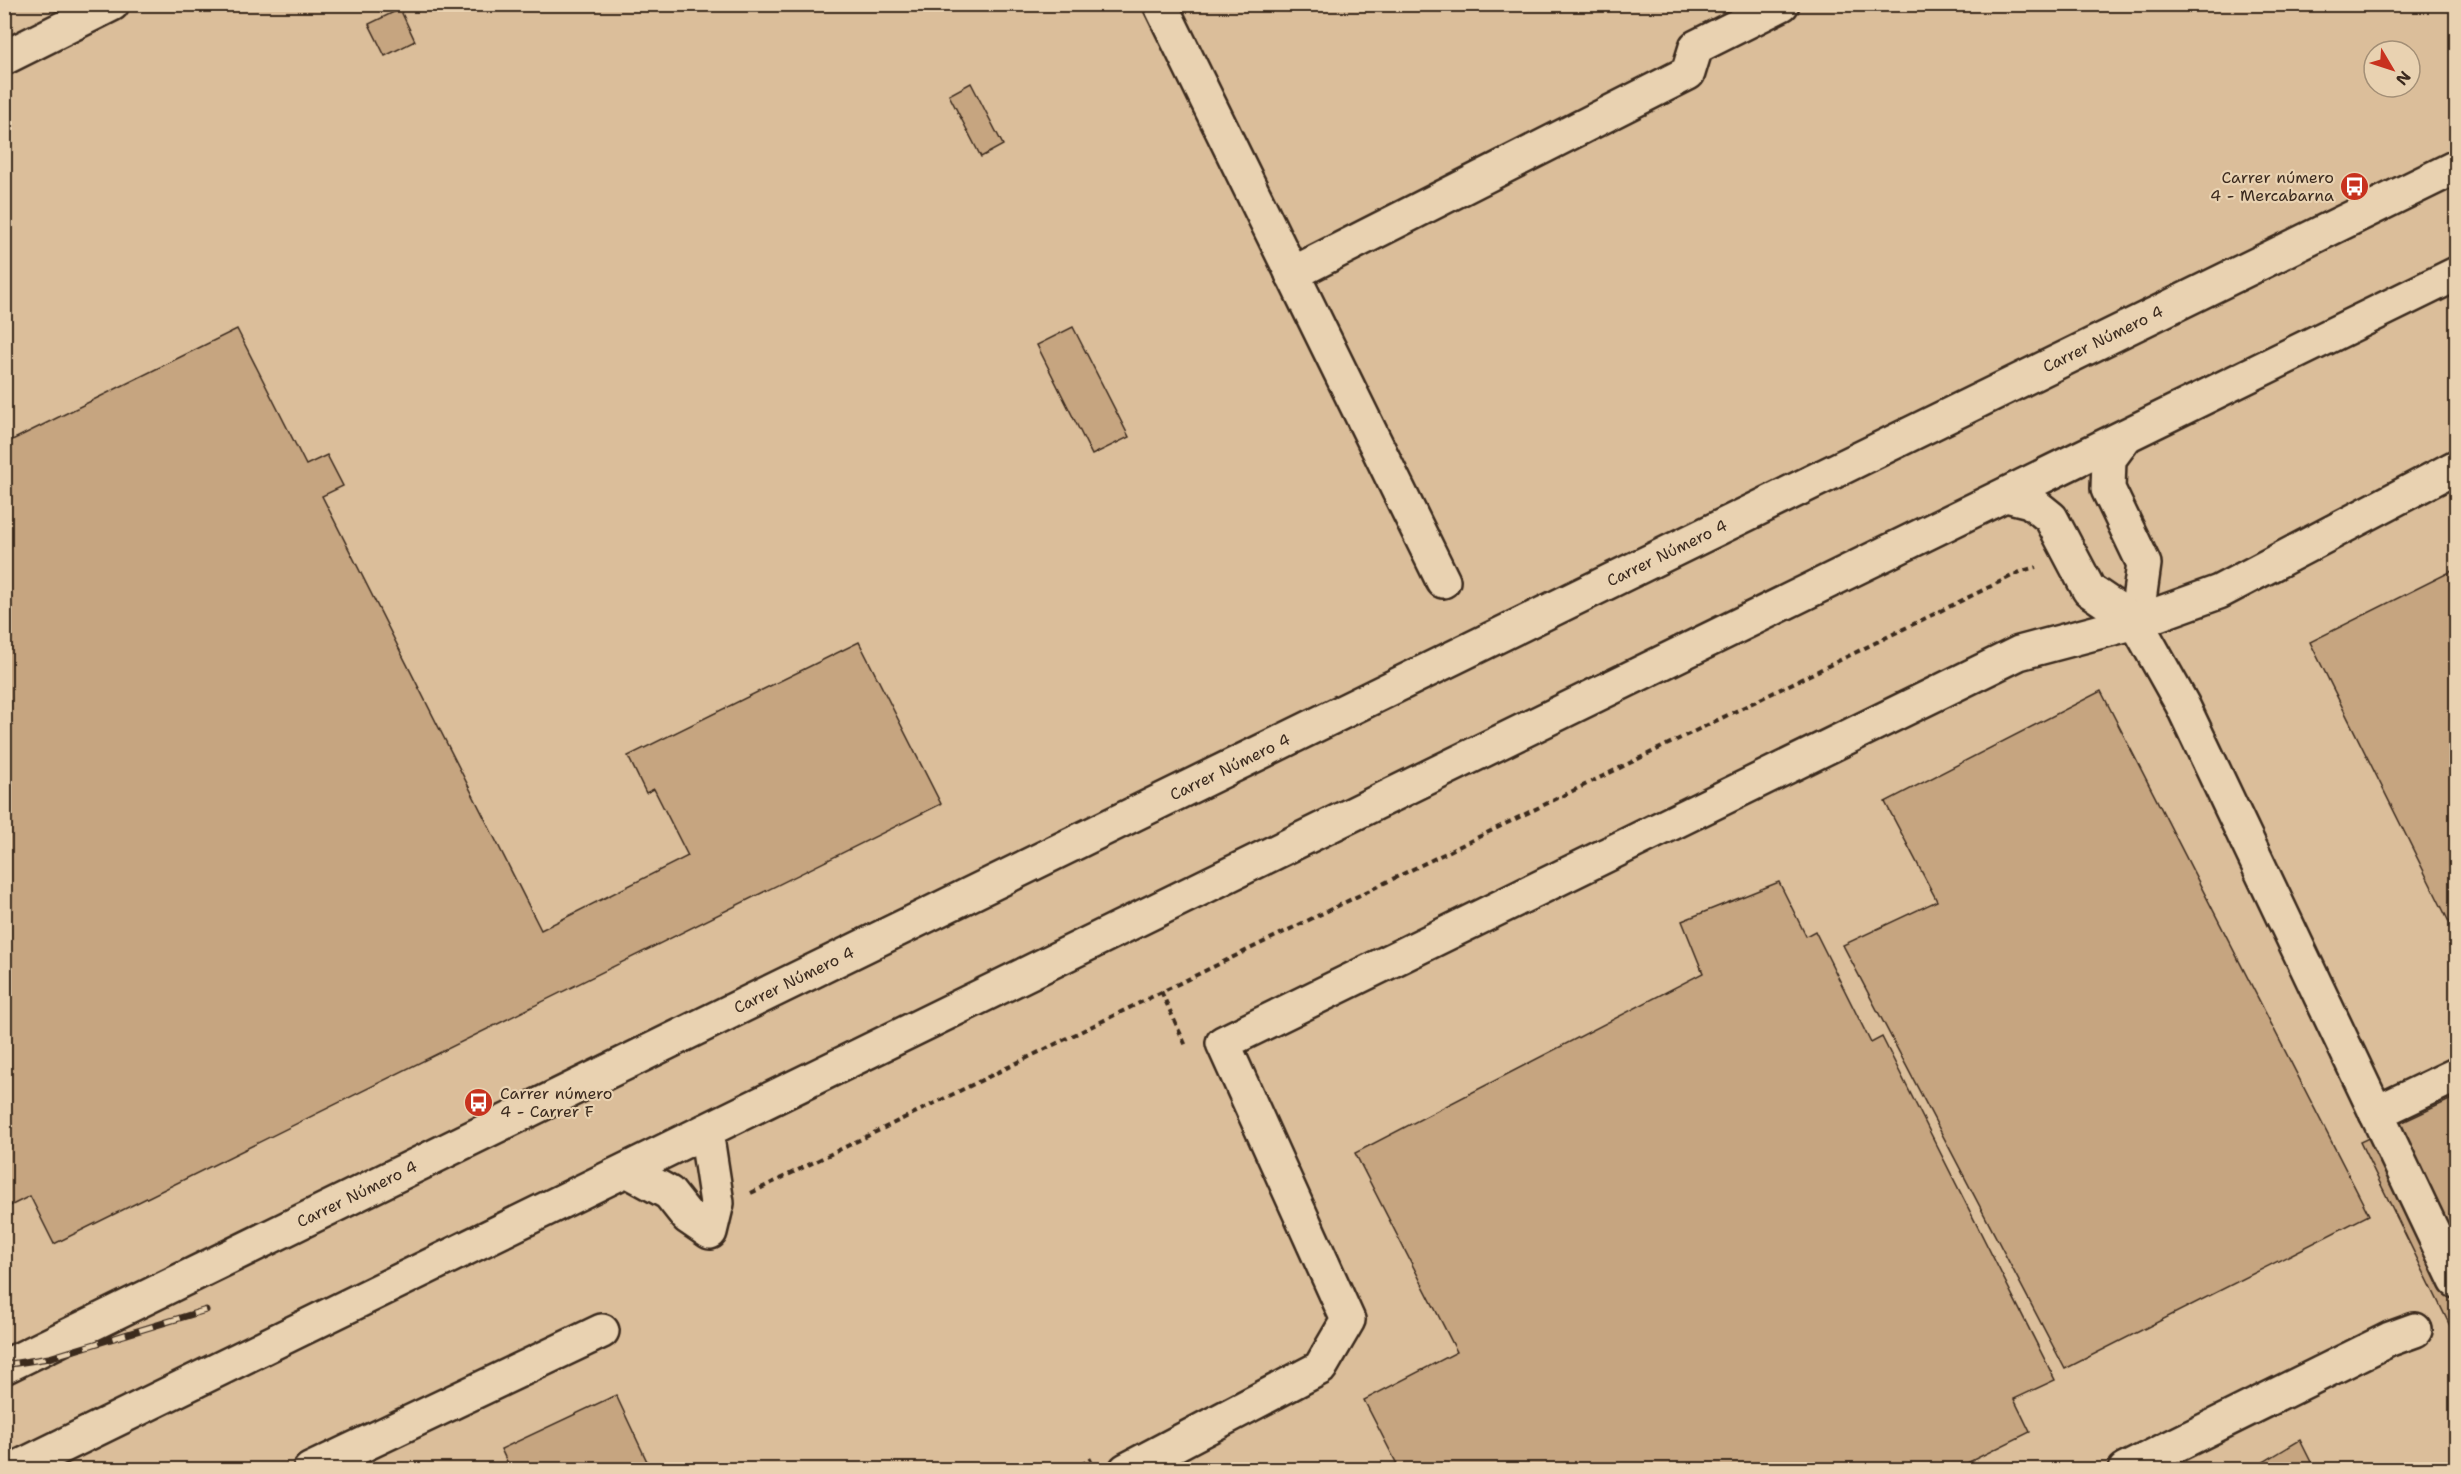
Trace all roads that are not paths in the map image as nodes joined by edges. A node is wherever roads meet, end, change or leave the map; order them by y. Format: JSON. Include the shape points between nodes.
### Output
{"nodes":[{"id":1,"x":112,"y":4,"type":"edge"},
{"id":2,"x":1160,"y":4,"type":"edge"},
{"id":3,"x":1782,"y":4,"type":"edge"},
{"id":4,"x":4,"y":58,"type":"edge"},
{"id":5,"x":2457,"y":167,"type":"edge"},
{"id":6,"x":1292,"y":274,"type":"junction"},
{"id":7,"x":2457,"y":274,"type":"edge"},
{"id":8,"x":2126,"y":436,"type":"junction"},
{"id":9,"x":2457,"y":466,"type":"edge"},
{"id":10,"x":2006,"y":495,"type":"junction"},
{"id":11,"x":1443,"y":581,"type":"dead end"},
{"id":12,"x":2136,"y":622,"type":"junction"},
{"id":13,"x":2457,"y":1075,"type":"edge"},
{"id":14,"x":2376,"y":1113,"type":"junction"},
{"id":15,"x":706,"y":1131,"type":"junction"},
{"id":16,"x":627,"y":1170,"type":"junction"},
{"id":17,"x":2457,"y":1281,"type":"edge"},
{"id":18,"x":2415,"y":1330,"type":"dead end"},
{"id":19,"x":602,"y":1331,"type":"dead end"},
{"id":20,"x":4,"y":1367,"type":"edge"},
{"id":21,"x":1114,"y":1462,"type":"edge"},
{"id":22,"x":14,"y":1470,"type":"edge"},
{"id":23,"x":310,"y":1470,"type":"edge"},
{"id":24,"x":2125,"y":1470,"type":"edge"}],
"edges":[{"from":1,"to":4,"type":"street"},
{"from":2,"to":6,"type":"street"},
{"from":3,"to":6,"type":"street","via":[[1696,47],[1688,73]]},
{"from":5,"to":20,"type":"street","name":"Carrer Número 4"},
{"from":6,"to":11,"type":"street"},
{"from":7,"to":8,"type":"street"},
{"from":8,"to":10,"type":"street"},
{"from":8,"to":12,"type":"street","via":[[2109,459],[2108,489],[2144,564]]},
{"from":9,"to":12,"type":"street","via":[[2219,592]]},
{"from":10,"to":12,"type":"street","via":[[2030,501],[2051,518],[2089,590]]},
{"from":10,"to":15,"type":"street"},
{"from":12,"to":14,"type":"street","via":[[2182,704]]},
{"from":12,"to":21,"type":"street","via":[[2019,653],[1223,1043],[1348,1320],[1320,1368]]},
{"from":13,"to":14,"type":"street"},
{"from":14,"to":17,"type":"street"},
{"from":15,"to":16,"type":"street"},
{"from":15,"to":16,"type":"street","via":[[717,1203],[710,1232],[688,1217],[669,1193]]},
{"from":16,"to":22,"type":"street"},
{"from":18,"to":24,"type":"street"},
{"from":19,"to":23,"type":"street"}]}
